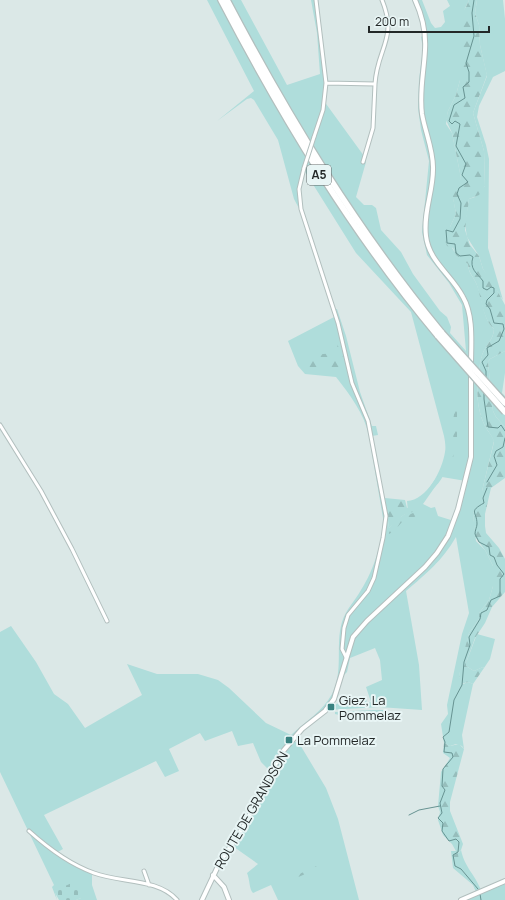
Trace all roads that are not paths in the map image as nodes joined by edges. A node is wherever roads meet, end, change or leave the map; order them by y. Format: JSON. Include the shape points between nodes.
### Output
{"nodes":[{"id":1,"x":221,"y":0,"type":"edge"},
{"id":2,"x":227,"y":0,"type":"edge"},
{"id":3,"x":316,"y":0,"type":"edge"},
{"id":4,"x":382,"y":0,"type":"edge"},
{"id":5,"x":415,"y":0,"type":"edge"},
{"id":6,"x":326,"y":83,"type":"junction"},
{"id":7,"x":375,"y":84,"type":"junction"},
{"id":8,"x":363,"y":162,"type":"dead end"},
{"id":9,"x":440,"y":334,"type":"junction"},
{"id":10,"x":505,"y":403,"type":"edge"},
{"id":11,"x":505,"y":412,"type":"edge"},
{"id":12,"x":0,"y":425,"type":"edge"},
{"id":13,"x":107,"y":621,"type":"dead end"},
{"id":14,"x":346,"y":657,"type":"junction"},
{"id":15,"x":29,"y":831,"type":"dead end"},
{"id":16,"x":144,"y":871,"type":"dead end"},
{"id":17,"x":213,"y":875,"type":"junction"},
{"id":18,"x":505,"y":881,"type":"edge"},
{"id":19,"x":149,"y":885,"type":"junction"},
{"id":20,"x":177,"y":900,"type":"edge"},
{"id":21,"x":202,"y":900,"type":"edge"},
{"id":22,"x":229,"y":900,"type":"edge"},
{"id":23,"x":461,"y":900,"type":"edge"}],
"edges":[{"from":1,"to":9,"type":"highway","number":"A5","via":[[320,176],[372,252]]},
{"from":2,"to":9,"type":"highway","number":"A5","via":[[283,104],[326,174]]},
{"from":3,"to":6,"type":"street"},
{"from":4,"to":7,"type":"street","via":[[388,29]]},
{"from":5,"to":14,"type":"street","name":"ROUTE DE GRANDSON","via":[[424,34],[421,103],[433,168],[426,213],[426,237],[435,260],[458,288],[468,308],[471,349],[471,457],[450,531],[442,546],[425,567],[358,630]]},
{"from":6,"to":7,"type":"street"},
{"from":6,"to":14,"type":"street","bridge":true,"via":[[322,110],[299,189],[301,209],[338,323],[352,383],[368,421],[386,516],[374,578],[348,615],[344,628],[342,649]]},
{"from":7,"to":8,"type":"street","via":[[373,128]]},
{"from":9,"to":10,"type":"highway","number":"A5","bridge":true},
{"from":9,"to":11,"type":"highway","number":"A5","bridge":true},
{"from":12,"to":13,"type":"street","via":[[41,490]]},
{"from":14,"to":17,"type":"street","name":"ROUTE DE GRANDSON","via":[[334,699],[284,750],[264,783],[247,821]]},
{"from":15,"to":19,"type":"street","via":[[70,863],[109,878]]},
{"from":16,"to":19,"type":"street"},
{"from":17,"to":21,"type":"street","name":"ROUTE DE GRANDSON"},
{"from":17,"to":22,"type":"street","via":[[224,887]]},
{"from":18,"to":23,"type":"street"},
{"from":19,"to":20,"type":"street","via":[[167,890]]}]}
